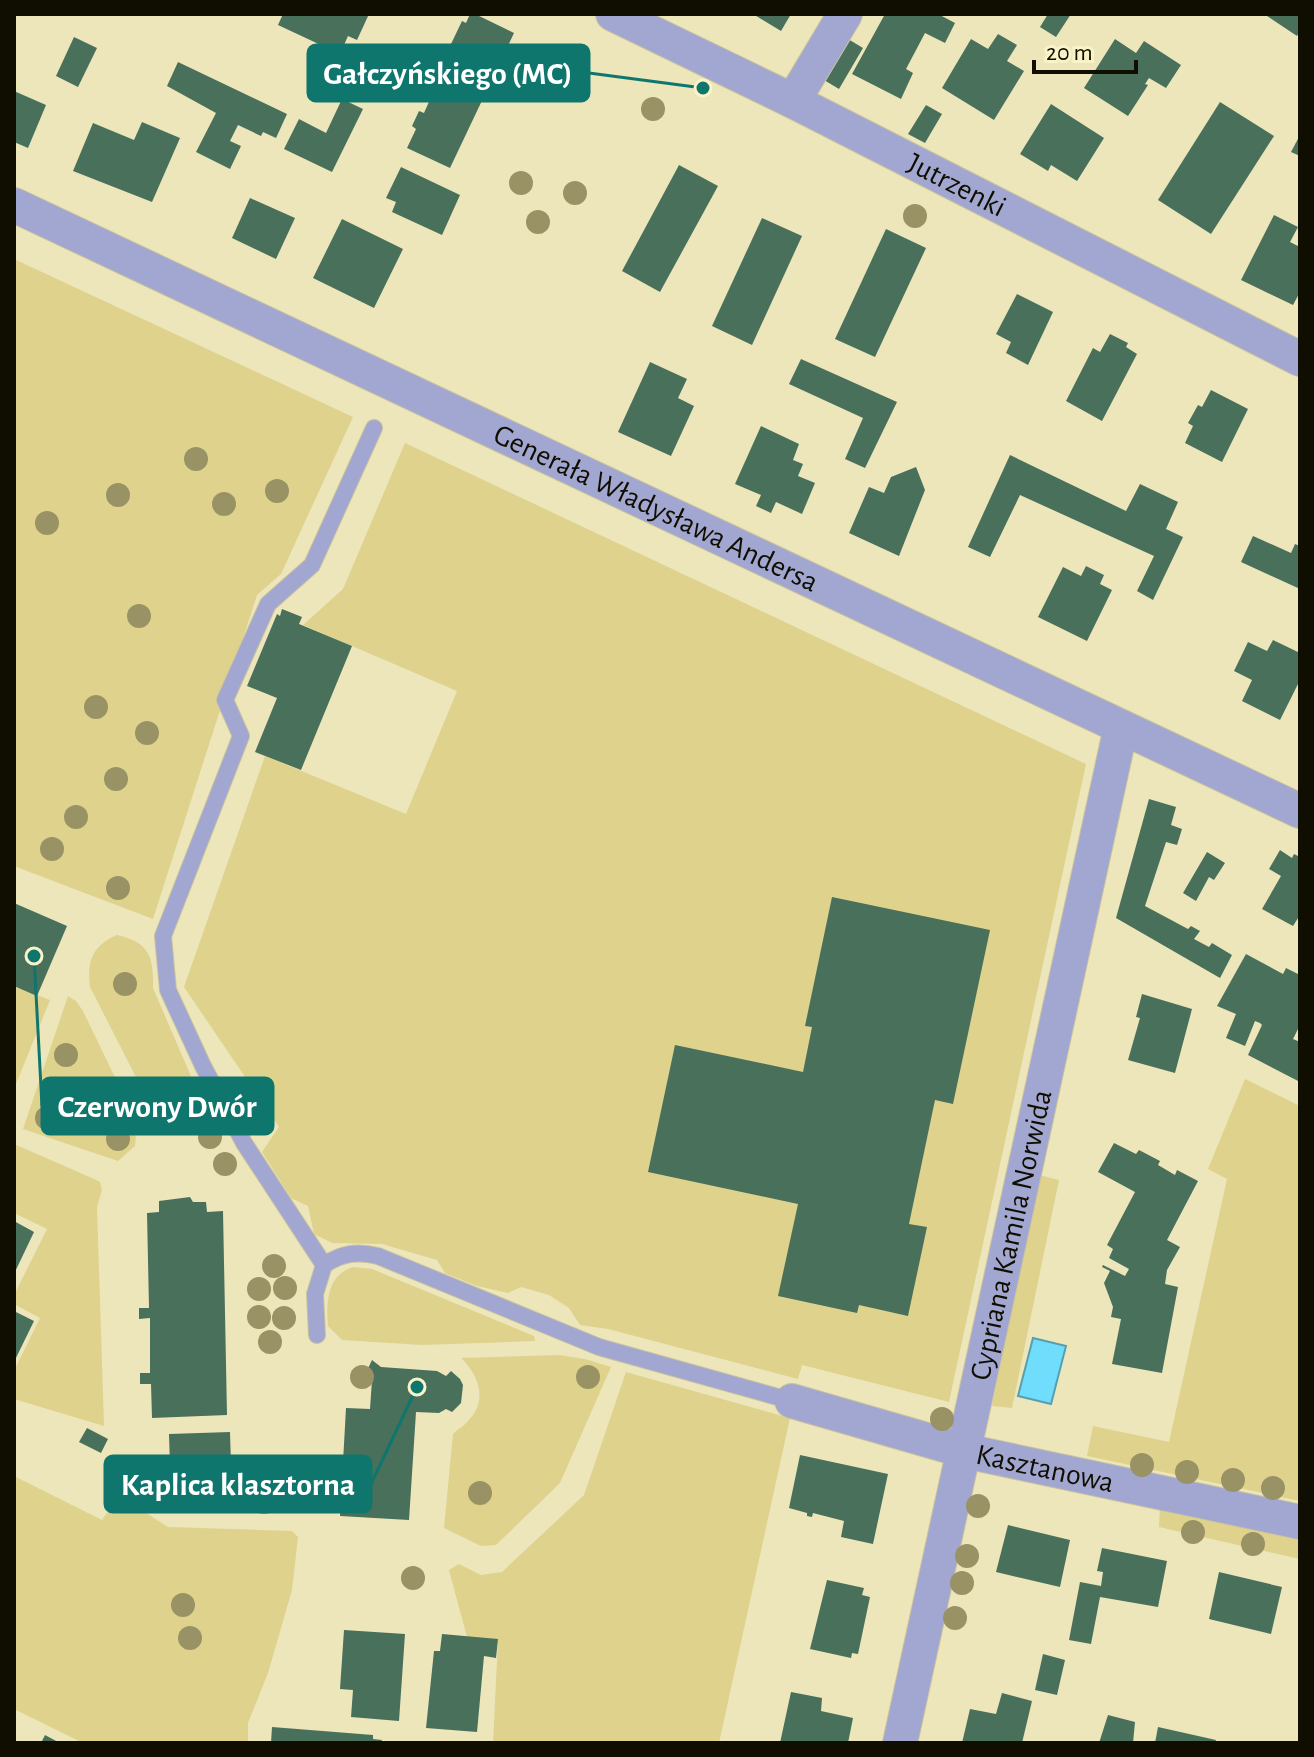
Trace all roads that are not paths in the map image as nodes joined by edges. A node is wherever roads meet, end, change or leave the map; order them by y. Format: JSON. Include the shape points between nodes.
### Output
{"nodes":[{"id":1,"x":613,"y":14,"type":"edge"},
{"id":2,"x":845,"y":14,"type":"edge"},
{"id":3,"x":793,"y":101,"type":"junction"},
{"id":4,"x":14,"y":205,"type":"edge"},
{"id":5,"x":1300,"y":359,"type":"edge"},
{"id":6,"x":374,"y":428,"type":"dead end"},
{"id":7,"x":1121,"y":727,"type":"junction"},
{"id":8,"x":1300,"y":811,"type":"edge"},
{"id":9,"x":324,"y":1265,"type":"junction"},
{"id":10,"x":317,"y":1335,"type":"dead end"},
{"id":11,"x":792,"y":1401,"type":"joint"},
{"id":12,"x":965,"y":1451,"type":"junction"},
{"id":13,"x":1300,"y":1522,"type":"edge"},
{"id":14,"x":900,"y":1743,"type":"edge"}],
"edges":[{"from":1,"to":3,"type":"street","name":"Jutrzenki"},
{"from":2,"to":3,"type":"street"},
{"from":3,"to":5,"type":"street","name":"Jutrzenki"},
{"from":4,"to":7,"type":"street","name":"Generała Władysława Andersa"},
{"from":6,"to":9,"type":"lane","via":[[312,565],[268,604],[225,700],[241,736],[163,936],[168,990],[203,1066],[244,1143]]},
{"from":7,"to":8,"type":"street","name":"Generała Władysława Andersa"},
{"from":7,"to":12,"type":"street","name":"Cypriana Kamila Norwida"},
{"from":9,"to":10,"type":"lane","via":[[315,1294]]},
{"from":9,"to":11,"type":"lane","via":[[345,1254],[378,1256],[599,1347]]},
{"from":11,"to":12,"type":"street","name":"Kasztanowa"},
{"from":12,"to":13,"type":"street","name":"Kasztanowa"},
{"from":12,"to":14,"type":"street","name":"Cypriana Kamila Norwida"}]}
